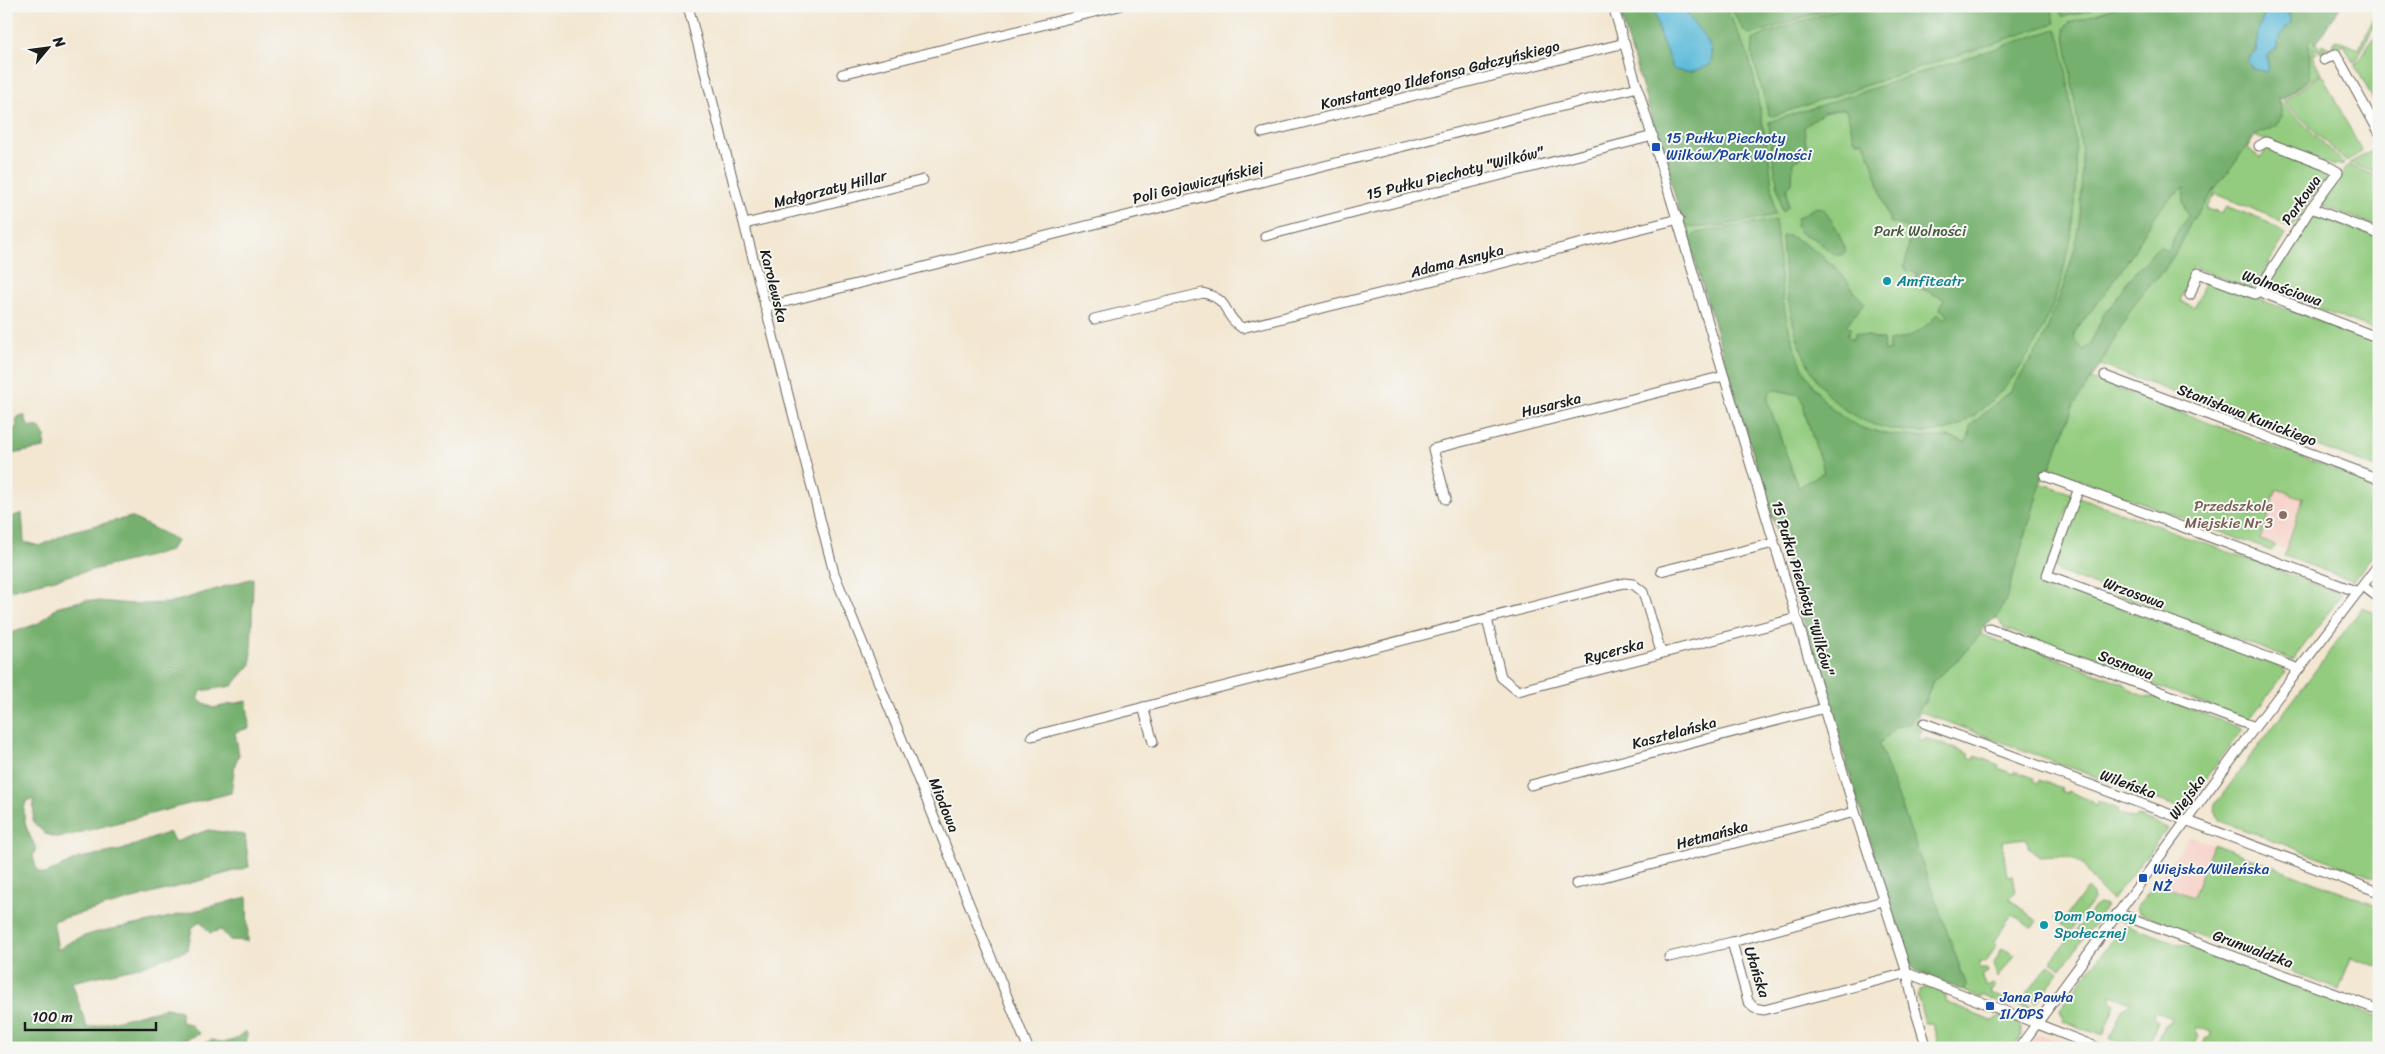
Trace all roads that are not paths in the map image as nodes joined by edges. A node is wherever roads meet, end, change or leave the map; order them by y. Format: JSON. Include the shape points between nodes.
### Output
{"nodes":[{"id":1,"x":688,"y":6,"type":"edge"},
{"id":2,"x":1119,"y":6,"type":"edge"},
{"id":3,"x":1614,"y":6,"type":"edge"},
{"id":4,"x":1625,"y":43,"type":"junction"},
{"id":5,"x":2324,"y":60,"type":"dead end"},
{"id":6,"x":842,"y":74,"type":"dead end"},
{"id":7,"x":1638,"y":87,"type":"junction"},
{"id":8,"x":2379,"y":132,"type":"edge"},
{"id":9,"x":1262,"y":133,"type":"dead end"},
{"id":10,"x":1653,"y":136,"type":"junction"},
{"id":11,"x":2259,"y":146,"type":"dead end"},
{"id":12,"x":923,"y":180,"type":"dead end"},
{"id":13,"x":2311,"y":208,"type":"junction"},
{"id":14,"x":1679,"y":219,"type":"junction"},
{"id":15,"x":745,"y":224,"type":"junction"},
{"id":16,"x":2379,"y":234,"type":"edge"},
{"id":17,"x":1264,"y":236,"type":"dead end"},
{"id":18,"x":2258,"y":291,"type":"junction"},
{"id":19,"x":2190,"y":295,"type":"dead end"},
{"id":20,"x":765,"y":307,"type":"junction"},
{"id":21,"x":1094,"y":319,"type":"dead end"},
{"id":22,"x":2379,"y":338,"type":"edge"},
{"id":23,"x":1724,"y":376,"type":"junction"},
{"id":24,"x":2106,"y":376,"type":"dead end"},
{"id":25,"x":2045,"y":476,"type":"dead end"},
{"id":26,"x":2379,"y":479,"type":"edge"},
{"id":27,"x":2079,"y":488,"type":"junction"},
{"id":28,"x":1446,"y":499,"type":"dead end"},
{"id":29,"x":1774,"y":543,"type":"junction"},
{"id":30,"x":2379,"y":564,"type":"edge"},
{"id":31,"x":1661,"y":572,"type":"dead end"},
{"id":32,"x":834,"y":573,"type":"joint"},
{"id":33,"x":2360,"y":589,"type":"junction"},
{"id":34,"x":2379,"y":598,"type":"edge"},
{"id":35,"x":1798,"y":618,"type":"junction"},
{"id":36,"x":1487,"y":619,"type":"junction"},
{"id":37,"x":1989,"y":628,"type":"dead end"},
{"id":38,"x":1661,"y":652,"type":"junction"},
{"id":39,"x":2299,"y":669,"type":"junction"},
{"id":40,"x":1143,"y":707,"type":"junction"},
{"id":41,"x":1825,"y":708,"type":"junction"},
{"id":42,"x":1924,"y":723,"type":"dead end"},
{"id":43,"x":2254,"y":727,"type":"junction"},
{"id":44,"x":1032,"y":736,"type":"dead end"},
{"id":45,"x":1153,"y":742,"type":"dead end"},
{"id":46,"x":1531,"y":785,"type":"dead end"},
{"id":47,"x":1855,"y":812,"type":"junction"},
{"id":48,"x":2187,"y":821,"type":"junction"},
{"id":49,"x":1576,"y":884,"type":"dead end"},
{"id":50,"x":2379,"y":892,"type":"edge"},
{"id":51,"x":1882,"y":901,"type":"junction"},
{"id":52,"x":2117,"y":913,"type":"junction"},
{"id":53,"x":1732,"y":942,"type":"junction"},
{"id":54,"x":1669,"y":958,"type":"dead end"},
{"id":55,"x":1907,"y":973,"type":"junction"},
{"id":56,"x":2379,"y":1010,"type":"edge"},
{"id":57,"x":2037,"y":1023,"type":"junction"},
{"id":58,"x":1028,"y":1048,"type":"edge"},
{"id":59,"x":1927,"y":1048,"type":"edge"},
{"id":60,"x":2019,"y":1048,"type":"edge"},
{"id":61,"x":2099,"y":1048,"type":"edge"}],
"edges":[{"from":1,"to":15,"type":"street","name":"Karolewska"},
{"from":2,"to":6,"type":"street"},
{"from":3,"to":4,"type":"street","name":"15 Pułku Piechoty \"Wilków\""},
{"from":4,"to":7,"type":"street","name":"15 Pułku Piechoty \"Wilków\""},
{"from":4,"to":9,"type":"street","name":"Konstantego Ildefonsa Gałczyńskiego"},
{"from":5,"to":8,"type":"street","via":[[2336,54]]},
{"from":7,"to":10,"type":"street","name":"15 Pułku Piechoty \"Wilków\""},
{"from":7,"to":20,"type":"street","name":"Poli Gojawiczyńskiej"},
{"from":10,"to":14,"type":"street","name":"15 Pułku Piechoty \"Wilków\""},
{"from":10,"to":17,"type":"street","name":"15 Pułku Piechoty \"Wilków\""},
{"from":11,"to":13,"type":"street","name":"Parkowa","via":[[2266,142],[2338,172]]},
{"from":12,"to":15,"type":"street","name":"Małgorzaty Hillar"},
{"from":13,"to":16,"type":"street"},
{"from":13,"to":18,"type":"street","name":"Parkowa"},
{"from":14,"to":21,"type":"street","name":"Adama Asnyka","via":[[1242,328],[1233,322],[1222,301],[1203,292]]},
{"from":14,"to":23,"type":"street","name":"15 Pułku Piechoty \"Wilków\""},
{"from":15,"to":20,"type":"street","name":"Karolewska"},
{"from":18,"to":19,"type":"street","name":"Wolnościowa","via":[[2255,294],[2198,273]]},
{"from":18,"to":22,"type":"street","name":"Wolnościowa"},
{"from":20,"to":32,"type":"street","name":"Karolewska"},
{"from":23,"to":28,"type":"street","name":"Husarska","via":[[1433,449]]},
{"from":23,"to":29,"type":"street","name":"15 Pułku Piechoty \"Wilków\""},
{"from":24,"to":26,"type":"street","name":"Stanisława Kunickiego"},
{"from":25,"to":27,"type":"street"},
{"from":27,"to":33,"type":"street"},
{"from":27,"to":39,"type":"street","name":"Wrzosowa","via":[[2046,575]]},
{"from":29,"to":31,"type":"street"},
{"from":29,"to":35,"type":"street","name":"15 Pułku Piechoty \"Wilków\""},
{"from":30,"to":33,"type":"street","name":"Wiejska"},
{"from":32,"to":58,"type":"street","name":"Miodowa"},
{"from":33,"to":34,"type":"street"},
{"from":33,"to":39,"type":"street","name":"Wiejska"},
{"from":35,"to":38,"type":"street","name":"Rycerska"},
{"from":35,"to":41,"type":"street","name":"15 Pułku Piechoty \"Wilków\""},
{"from":36,"to":38,"type":"street","via":[[1624,583],[1633,584],[1643,592]]},
{"from":36,"to":38,"type":"street","name":"Rycerska","via":[[1501,677],[1518,691]]},
{"from":36,"to":40,"type":"street"},
{"from":37,"to":43,"type":"street","name":"Sosnowa"},
{"from":39,"to":43,"type":"street","name":"Wiejska"},
{"from":40,"to":44,"type":"street"},
{"from":40,"to":45,"type":"street"},
{"from":41,"to":46,"type":"street","name":"Kasztelańska"},
{"from":41,"to":47,"type":"street","name":"15 Pułku Piechoty \"Wilków\""},
{"from":42,"to":48,"type":"street","name":"Wileńska"},
{"from":43,"to":48,"type":"street","name":"Wiejska"},
{"from":47,"to":49,"type":"street","name":"Hetmańska"},
{"from":47,"to":51,"type":"street","name":"15 Pułku Piechoty \"Wilków\""},
{"from":48,"to":50,"type":"street","name":"Wileńska"},
{"from":48,"to":52,"type":"street","name":"Wiejska"},
{"from":51,"to":53,"type":"street","name":"Ułańska"},
{"from":51,"to":55,"type":"street","name":"15 Pułku Piechoty \"Wilków\""},
{"from":52,"to":56,"type":"street","name":"Grunwaldzka"},
{"from":52,"to":57,"type":"street","name":"Wiejska"},
{"from":53,"to":54,"type":"street"},
{"from":53,"to":55,"type":"street","name":"Ułańska","via":[[1748,1001],[1754,1008],[1764,1010]]},
{"from":55,"to":57,"type":"street"},
{"from":55,"to":59,"type":"street","name":"15 Pułku Piechoty \"Wilków\""},
{"from":57,"to":60,"type":"street","name":"Wiejska"},
{"from":57,"to":61,"type":"street"}]}
